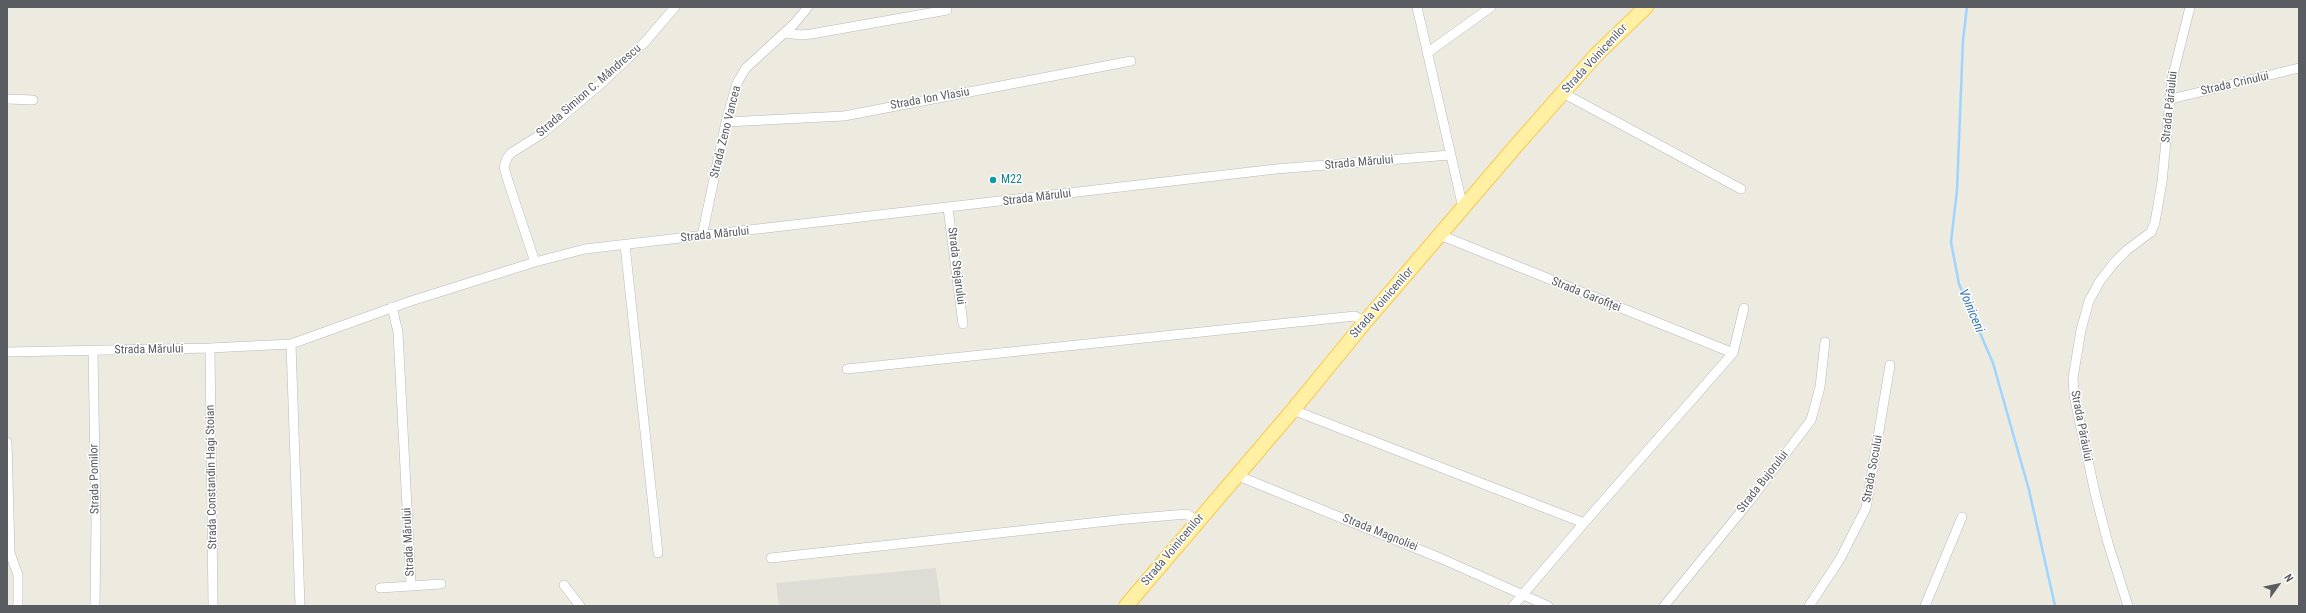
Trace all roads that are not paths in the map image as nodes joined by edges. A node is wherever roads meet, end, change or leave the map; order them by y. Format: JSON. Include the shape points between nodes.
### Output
{"nodes":[{"id":1,"x":675,"y":7,"type":"edge"},
{"id":2,"x":808,"y":7,"type":"edge"},
{"id":3,"x":1417,"y":7,"type":"edge"},
{"id":4,"x":1491,"y":7,"type":"edge"},
{"id":5,"x":1646,"y":7,"type":"edge"},
{"id":6,"x":2190,"y":7,"type":"edge"},
{"id":7,"x":947,"y":10,"type":"dead end"},
{"id":8,"x":785,"y":32,"type":"junction"},
{"id":9,"x":1427,"y":53,"type":"junction"},
{"id":10,"x":1131,"y":61,"type":"dead end"},
{"id":11,"x":2299,"y":68,"type":"edge"},
{"id":12,"x":1563,"y":93,"type":"junction"},
{"id":13,"x":7,"y":99,"type":"edge"},
{"id":14,"x":2170,"y":99,"type":"junction"},
{"id":15,"x":33,"y":100,"type":"dead end"},
{"id":16,"x":726,"y":122,"type":"junction"},
{"id":17,"x":1450,"y":155,"type":"junction"},
{"id":18,"x":1741,"y":189,"type":"dead end"},
{"id":19,"x":948,"y":208,"type":"junction"},
{"id":20,"x":1463,"y":208,"type":"junction"},
{"id":21,"x":1440,"y":235,"type":"junction"},
{"id":22,"x":702,"y":236,"type":"junction"},
{"id":23,"x":625,"y":245,"type":"junction"},
{"id":24,"x":535,"y":262,"type":"junction"},
{"id":25,"x":392,"y":307,"type":"junction"},
{"id":26,"x":1744,"y":308,"type":"dead end"},
{"id":27,"x":1365,"y":322,"type":"junction"},
{"id":28,"x":963,"y":324,"type":"dead end"},
{"id":29,"x":1825,"y":342,"type":"dead end"},
{"id":30,"x":291,"y":344,"type":"junction"},
{"id":31,"x":210,"y":348,"type":"junction"},
{"id":32,"x":93,"y":351,"type":"junction"},
{"id":33,"x":7,"y":352,"type":"edge"},
{"id":34,"x":1733,"y":353,"type":"junction"},
{"id":35,"x":1890,"y":365,"type":"dead end"},
{"id":36,"x":847,"y":369,"type":"dead end"},
{"id":37,"x":1293,"y":410,"type":"junction"},
{"id":38,"x":7,"y":442,"type":"edge"},
{"id":39,"x":1236,"y":476,"type":"junction"},
{"id":40,"x":1962,"y":517,"type":"dead end"},
{"id":41,"x":1197,"y":521,"type":"junction"},
{"id":42,"x":1584,"y":523,"type":"junction"},
{"id":43,"x":658,"y":553,"type":"dead end"},
{"id":44,"x":771,"y":558,"type":"dead end"},
{"id":45,"x":441,"y":584,"type":"dead end"},
{"id":46,"x":411,"y":585,"type":"junction"},
{"id":47,"x":564,"y":585,"type":"dead end"},
{"id":48,"x":380,"y":588,"type":"dead end"},
{"id":49,"x":1523,"y":594,"type":"junction"},
{"id":50,"x":18,"y":606,"type":"edge"},
{"id":51,"x":95,"y":606,"type":"edge"},
{"id":52,"x":213,"y":606,"type":"edge"},
{"id":53,"x":300,"y":606,"type":"edge"},
{"id":54,"x":580,"y":606,"type":"edge"},
{"id":55,"x":1126,"y":606,"type":"edge"},
{"id":56,"x":1513,"y":606,"type":"edge"},
{"id":57,"x":1548,"y":606,"type":"edge"},
{"id":58,"x":1664,"y":606,"type":"edge"},
{"id":59,"x":1809,"y":606,"type":"edge"},
{"id":60,"x":1927,"y":606,"type":"edge"},
{"id":61,"x":2128,"y":606,"type":"edge"}],
"edges":[{"from":1,"to":24,"type":"street","name":"Strada Simion C. Mândrescu","via":[[645,42],[603,82],[543,133],[507,158],[504,167]]},
{"from":2,"to":8,"type":"street","name":"Strada Zeno Vancea"},
{"from":3,"to":9,"type":"street"},
{"from":4,"to":9,"type":"street"},
{"from":5,"to":12,"type":"main road","name":"Strada Voinicenilor","via":[[1596,55]]},
{"from":6,"to":14,"type":"street","name":"Strada Pârâului","via":[[2177,51]]},
{"from":7,"to":8,"type":"street","via":[[811,34]]},
{"from":8,"to":16,"type":"street","name":"Strada Zeno Vancea","via":[[746,68],[737,83]]},
{"from":9,"to":17,"type":"street"},
{"from":10,"to":16,"type":"street","name":"Strada Ion Vlasiu","via":[[844,116]]},
{"from":11,"to":14,"type":"street","name":"Strada Crinului"},
{"from":12,"to":18,"type":"street"},
{"from":12,"to":20,"type":"main road","name":"Strada Voinicenilor"},
{"from":13,"to":15,"type":"street"},
{"from":14,"to":61,"type":"street","name":"Strada Pârâului","via":[[2160,200],[2152,232],[2114,263],[2093,294],[2080,330],[2073,378],[2074,395],[2095,493]]},
{"from":16,"to":22,"type":"street","name":"Strada Zeno Vancea"},
{"from":17,"to":19,"type":"street","name":"Strada Mărului","via":[[1276,169]]},
{"from":17,"to":20,"type":"street"},
{"from":19,"to":22,"type":"street","name":"Strada Mărului"},
{"from":19,"to":28,"type":"street","name":"Strada Stejarului"},
{"from":20,"to":21,"type":"main road","name":"Strada Voinicenilor"},
{"from":21,"to":27,"type":"main road","name":"Strada Voinicenilor"},
{"from":21,"to":34,"type":"street","name":"Strada Garofiței"},
{"from":22,"to":23,"type":"street","name":"Strada Mărului"},
{"from":23,"to":24,"type":"street","name":"Strada Mărului","via":[[585,249]]},
{"from":23,"to":43,"type":"street"},
{"from":24,"to":25,"type":"street","name":"Strada Mărului"},
{"from":25,"to":30,"type":"street","name":"Strada Mărului"},
{"from":25,"to":46,"type":"street","name":"Strada Mărului","via":[[398,332]]},
{"from":26,"to":34,"type":"street"},
{"from":27,"to":36,"type":"street","via":[[1355,316]]},
{"from":27,"to":37,"type":"main road","name":"Strada Voinicenilor"},
{"from":29,"to":58,"type":"street","name":"Strada Bujorului","via":[[1820,387],[1811,420]]},
{"from":30,"to":31,"type":"street","name":"Strada Mărului"},
{"from":30,"to":53,"type":"street"},
{"from":31,"to":32,"type":"street","name":"Strada Mărului"},
{"from":31,"to":52,"type":"street","name":"Strada Constandin Hagi Stoian"},
{"from":32,"to":33,"type":"street","name":"Strada Mărului"},
{"from":32,"to":51,"type":"street","name":"Strada Pomilor"},
{"from":34,"to":42,"type":"street"},
{"from":35,"to":59,"type":"street","name":"Strada Socului","via":[[1866,508],[1840,559]]},
{"from":37,"to":39,"type":"main road","name":"Strada Voinicenilor"},
{"from":37,"to":42,"type":"street"},
{"from":38,"to":50,"type":"street","via":[[10,553],[18,575]]},
{"from":39,"to":41,"type":"main road","name":"Strada Voinicenilor"},
{"from":39,"to":49,"type":"street","name":"Strada Magnoliei"},
{"from":40,"to":60,"type":"street"},
{"from":41,"to":44,"type":"street","via":[[1187,514],[1127,519]]},
{"from":41,"to":55,"type":"main road","name":"Strada Voinicenilor"},
{"from":42,"to":49,"type":"street"},
{"from":45,"to":46,"type":"street","name":"Strada Mărului"},
{"from":46,"to":48,"type":"street","name":"Strada Mărului"},
{"from":47,"to":54,"type":"street"},
{"from":49,"to":56,"type":"street"},
{"from":49,"to":57,"type":"street","name":"Strada Magnoliei"}]}
